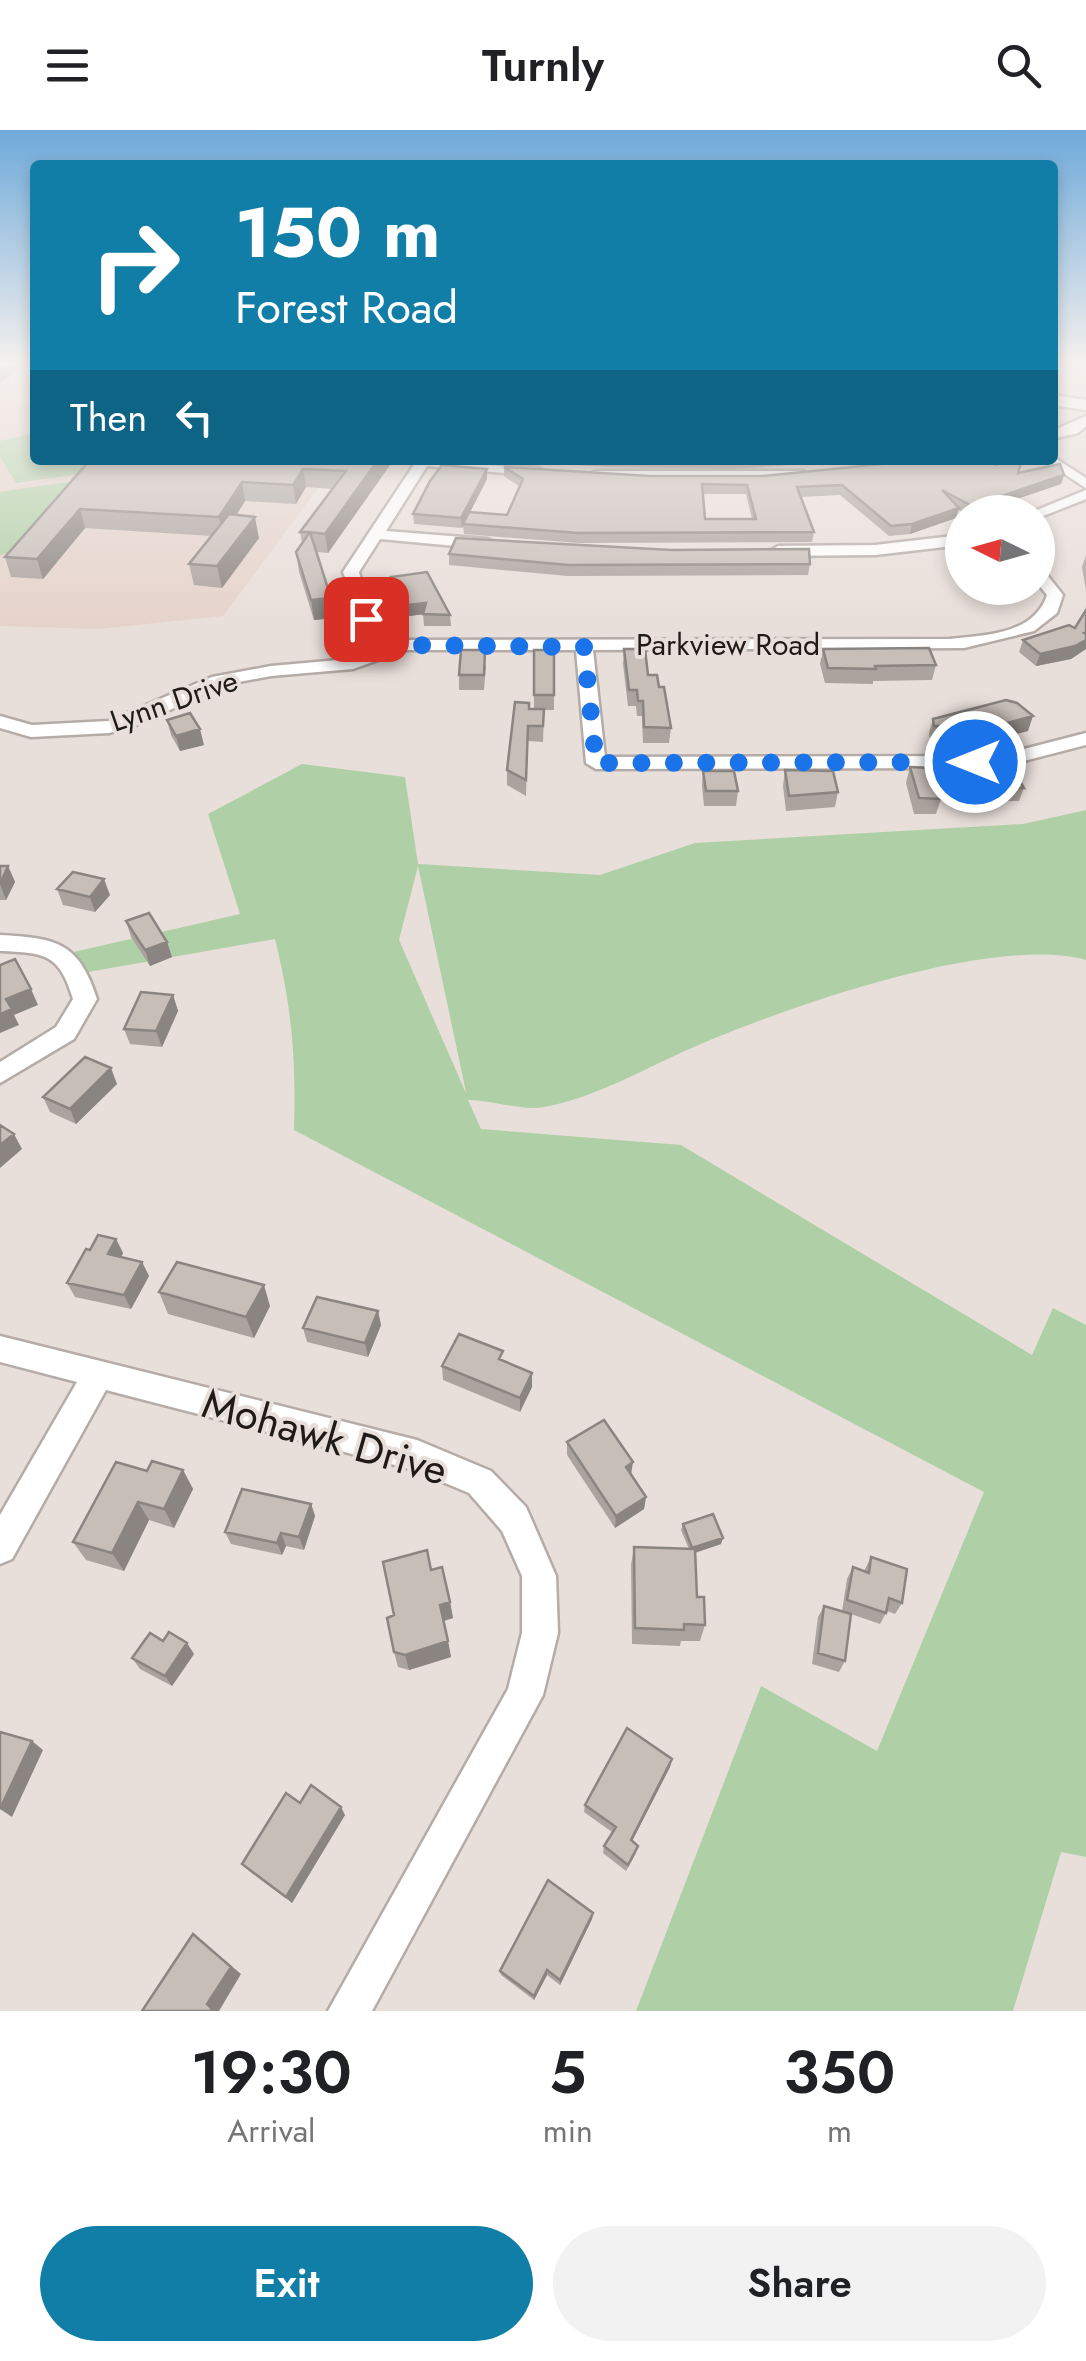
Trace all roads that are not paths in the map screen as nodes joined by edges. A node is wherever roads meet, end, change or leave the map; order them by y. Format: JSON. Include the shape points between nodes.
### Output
{"nodes":[{"id":1,"x":420,"y":465,"type":"edge"},
{"id":2,"x":465,"y":465,"type":"edge"},
{"id":3,"x":1058,"y":465,"type":"edge"},
{"id":4,"x":548,"y":473,"type":"edge"},
{"id":5,"x":820,"y":474,"type":"edge"},
{"id":6,"x":586,"y":475,"type":"edge"},
{"id":7,"x":1086,"y":484,"type":"edge"},
{"id":8,"x":1086,"y":494,"type":"edge"},
{"id":9,"x":1055,"y":507,"type":"edge"},
{"id":10,"x":373,"y":534,"type":"junction"},
{"id":11,"x":945,"y":542,"type":"edge"},
{"id":12,"x":503,"y":546,"type":"edge"},
{"id":13,"x":756,"y":551,"type":"edge"},
{"id":14,"x":1054,"y":605,"type":"edge"},
{"id":15,"x":404,"y":645,"type":"junction"},
{"id":16,"x":584,"y":647,"type":"junction"},
{"id":17,"x":0,"y":722,"type":"edge"},
{"id":18,"x":1086,"y":740,"type":"edge"},
{"id":19,"x":0,"y":943,"type":"edge"},
{"id":20,"x":0,"y":1074,"type":"edge"},
{"id":21,"x":0,"y":1349,"type":"edge"},
{"id":22,"x":98,"y":1373,"type":"junction"},
{"id":23,"x":0,"y":1547,"type":"edge"},
{"id":24,"x":349,"y":2011,"type":"edge"}],
"edges":[{"from":1,"to":10,"type":"street"},
{"from":2,"to":4,"type":"street"},
{"from":3,"to":7,"type":"street"},
{"from":5,"to":6,"type":"street"},
{"from":8,"to":9,"type":"street"},
{"from":10,"to":12,"type":"street"},
{"from":10,"to":15,"type":"street","via":[[351,572],[355,592],[366,619]]},
{"from":11,"to":13,"type":"street"},
{"from":14,"to":16,"type":"street","name":"Parkview Road","via":[[1042,620],[950,644]]},
{"from":15,"to":16,"type":"street","name":"Parkview Road"},
{"from":15,"to":17,"type":"street","name":"Lynn Drive","via":[[353,664],[218,681],[109,726],[31,731]]},
{"from":16,"to":18,"type":"street","via":[[596,763],[975,762]]},
{"from":19,"to":20,"type":"street","via":[[58,951],[77,968],[85,999],[65,1033]]},
{"from":21,"to":22,"type":"street","name":"Mohawk Drive"},
{"from":22,"to":23,"type":"street"},
{"from":22,"to":24,"type":"street","name":"Mohawk Drive","via":[[416,1455],[480,1482],[514,1518],[540,1576],[540,1633],[525,1695]]}]}
